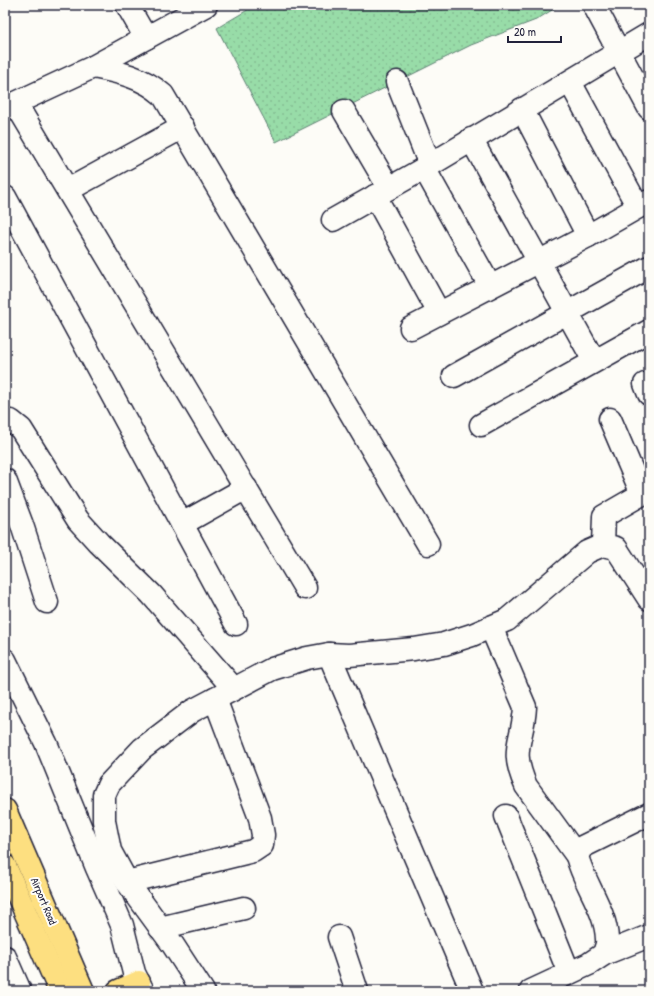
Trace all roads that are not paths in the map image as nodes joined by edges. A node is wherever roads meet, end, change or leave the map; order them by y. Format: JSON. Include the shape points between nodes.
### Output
{"nodes":[{"id":1,"x":127,"y":5,"type":"edge"},
{"id":2,"x":206,"y":5,"type":"edge"},
{"id":3,"x":596,"y":7,"type":"dead end"},
{"id":4,"x":649,"y":34,"type":"edge"},
{"id":5,"x":146,"y":38,"type":"junction"},
{"id":6,"x":620,"y":53,"type":"junction"},
{"id":7,"x":93,"y":66,"type":"junction"},
{"id":8,"x":397,"y":82,"type":"dead end"},
{"id":9,"x":570,"y":82,"type":"junction"},
{"id":10,"x":11,"y":106,"type":"edge"},
{"id":11,"x":649,"y":108,"type":"edge"},
{"id":12,"x":522,"y":109,"type":"junction"},
{"id":13,"x":344,"y":111,"type":"dead end"},
{"id":14,"x":183,"y":127,"type":"junction"},
{"id":15,"x":471,"y":139,"type":"junction"},
{"id":16,"x":427,"y":166,"type":"junction"},
{"id":17,"x":68,"y":190,"type":"junction"},
{"id":18,"x":382,"y":192,"type":"junction"},
{"id":19,"x":5,"y":198,"type":"edge"},
{"id":20,"x":644,"y":204,"type":"edge"},
{"id":21,"x":333,"y":220,"type":"dead end"},
{"id":22,"x":588,"y":236,"type":"junction"},
{"id":23,"x":539,"y":260,"type":"junction"},
{"id":24,"x":649,"y":267,"type":"edge"},
{"id":25,"x":490,"y":286,"type":"junction"},
{"id":26,"x":439,"y":312,"type":"junction"},
{"id":27,"x":567,"y":312,"type":"junction"},
{"id":28,"x":411,"y":328,"type":"dead end"},
{"id":29,"x":649,"y":331,"type":"edge"},
{"id":30,"x":594,"y":361,"type":"junction"},
{"id":31,"x":454,"y":376,"type":"dead end"},
{"id":32,"x":610,"y":419,"type":"dead end"},
{"id":33,"x":5,"y":421,"type":"edge"},
{"id":34,"x":481,"y":425,"type":"dead end"},
{"id":35,"x":5,"y":480,"type":"edge"},
{"id":36,"x":246,"y":488,"type":"junction"},
{"id":37,"x":645,"y":492,"type":"edge"},
{"id":38,"x":182,"y":524,"type":"junction"},
{"id":39,"x":428,"y":544,"type":"dead end"},
{"id":40,"x":603,"y":546,"type":"junction"},
{"id":41,"x":305,"y":588,"type":"dead end"},
{"id":42,"x":649,"y":599,"type":"edge"},
{"id":43,"x":47,"y":602,"type":"dead end"},
{"id":44,"x":236,"y":624,"type":"dead end"},
{"id":45,"x":491,"y":627,"type":"junction"},
{"id":46,"x":328,"y":654,"type":"junction"},
{"id":47,"x":5,"y":660,"type":"edge"},
{"id":48,"x":234,"y":689,"type":"junction"},
{"id":49,"x":215,"y":699,"type":"junction"},
{"id":50,"x":5,"y":810,"type":"edge"},
{"id":51,"x":649,"y":814,"type":"edge"},
{"id":52,"x":506,"y":816,"type":"dead end"},
{"id":53,"x":577,"y":856,"type":"junction"},
{"id":54,"x":5,"y":866,"type":"edge"},
{"id":55,"x":127,"y":882,"type":"junction"},
{"id":56,"x":244,"y":908,"type":"dead end"},
{"id":57,"x":160,"y":928,"type":"junction"},
{"id":58,"x":649,"y":936,"type":"edge"},
{"id":59,"x":338,"y":937,"type":"dead end"},
{"id":60,"x":604,"y":954,"type":"junction"},
{"id":61,"x":5,"y":957,"type":"edge"},
{"id":62,"x":568,"y":974,"type":"junction"},
{"id":63,"x":141,"y":986,"type":"edge"},
{"id":64,"x":20,"y":991,"type":"edge"},
{"id":65,"x":60,"y":991,"type":"edge"},
{"id":66,"x":83,"y":991,"type":"edge"},
{"id":67,"x":118,"y":991,"type":"edge"},
{"id":68,"x":203,"y":991,"type":"edge"},
{"id":69,"x":357,"y":991,"type":"edge"},
{"id":70,"x":472,"y":991,"type":"edge"},
{"id":71,"x":531,"y":991,"type":"edge"}],
"edges":[{"from":1,"to":5,"type":"street"},
{"from":2,"to":5,"type":"street"},
{"from":3,"to":6,"type":"street"},
{"from":4,"to":6,"type":"street"},
{"from":5,"to":7,"type":"street"},
{"from":6,"to":9,"type":"street"},
{"from":6,"to":11,"type":"street"},
{"from":7,"to":10,"type":"street"},
{"from":7,"to":14,"type":"street","via":[[126,73],[153,86],[163,95]]},
{"from":8,"to":16,"type":"street"},
{"from":9,"to":12,"type":"street"},
{"from":9,"to":20,"type":"street"},
{"from":10,"to":17,"type":"street"},
{"from":12,"to":15,"type":"street"},
{"from":12,"to":22,"type":"street"},
{"from":13,"to":18,"type":"street"},
{"from":14,"to":17,"type":"street"},
{"from":14,"to":39,"type":"street"},
{"from":15,"to":16,"type":"street"},
{"from":15,"to":23,"type":"street"},
{"from":16,"to":18,"type":"street"},
{"from":16,"to":25,"type":"street"},
{"from":17,"to":36,"type":"street"},
{"from":18,"to":21,"type":"street"},
{"from":18,"to":26,"type":"street"},
{"from":19,"to":38,"type":"street"},
{"from":20,"to":22,"type":"street"},
{"from":22,"to":23,"type":"street"},
{"from":23,"to":25,"type":"street"},
{"from":23,"to":27,"type":"street"},
{"from":24,"to":27,"type":"street"},
{"from":25,"to":26,"type":"street"},
{"from":26,"to":28,"type":"street"},
{"from":27,"to":30,"type":"street"},
{"from":27,"to":31,"type":"street"},
{"from":29,"to":30,"type":"street"},
{"from":30,"to":34,"type":"street"},
{"from":32,"to":37,"type":"street"},
{"from":33,"to":48,"type":"street","via":[[11,421],[21,429],[82,524],[151,594]]},
{"from":35,"to":43,"type":"street"},
{"from":36,"to":38,"type":"street"},
{"from":36,"to":41,"type":"street"},
{"from":37,"to":40,"type":"street","via":[[604,516]]},
{"from":38,"to":44,"type":"street"},
{"from":40,"to":42,"type":"street","via":[[616,548]]},
{"from":40,"to":45,"type":"street","via":[[587,552],[507,620]]},
{"from":45,"to":46,"type":"street","via":[[444,644],[392,651]]},
{"from":45,"to":53,"type":"street","via":[[525,707],[517,746],[521,775],[526,786]]},
{"from":46,"to":48,"type":"street","via":[[272,669]]},
{"from":46,"to":70,"type":"street"},
{"from":47,"to":63,"type":"street","via":[[46,743],[112,902]]},
{"from":48,"to":49,"type":"street"},
{"from":49,"to":55,"type":"street","via":[[192,711],[142,749],[109,784],[104,795],[104,821],[110,850]]},
{"from":49,"to":55,"type":"street","via":[[260,818],[264,835],[262,845],[253,851]]},
{"from":50,"to":66,"type":"main road","name":"Airport Road"},
{"from":51,"to":53,"type":"street","via":[[582,847]]},
{"from":52,"to":62,"type":"street"},
{"from":53,"to":60,"type":"street","via":[[605,922],[608,940]]},
{"from":54,"to":65,"type":"main road","name":"Airport Road"},
{"from":55,"to":57,"type":"street"},
{"from":56,"to":57,"type":"street"},
{"from":57,"to":68,"type":"street"},
{"from":58,"to":60,"type":"street"},
{"from":59,"to":69,"type":"street"},
{"from":60,"to":62,"type":"street"},
{"from":61,"to":64,"type":"street"},
{"from":62,"to":71,"type":"street"},
{"from":63,"to":67,"type":"main road"}]}
